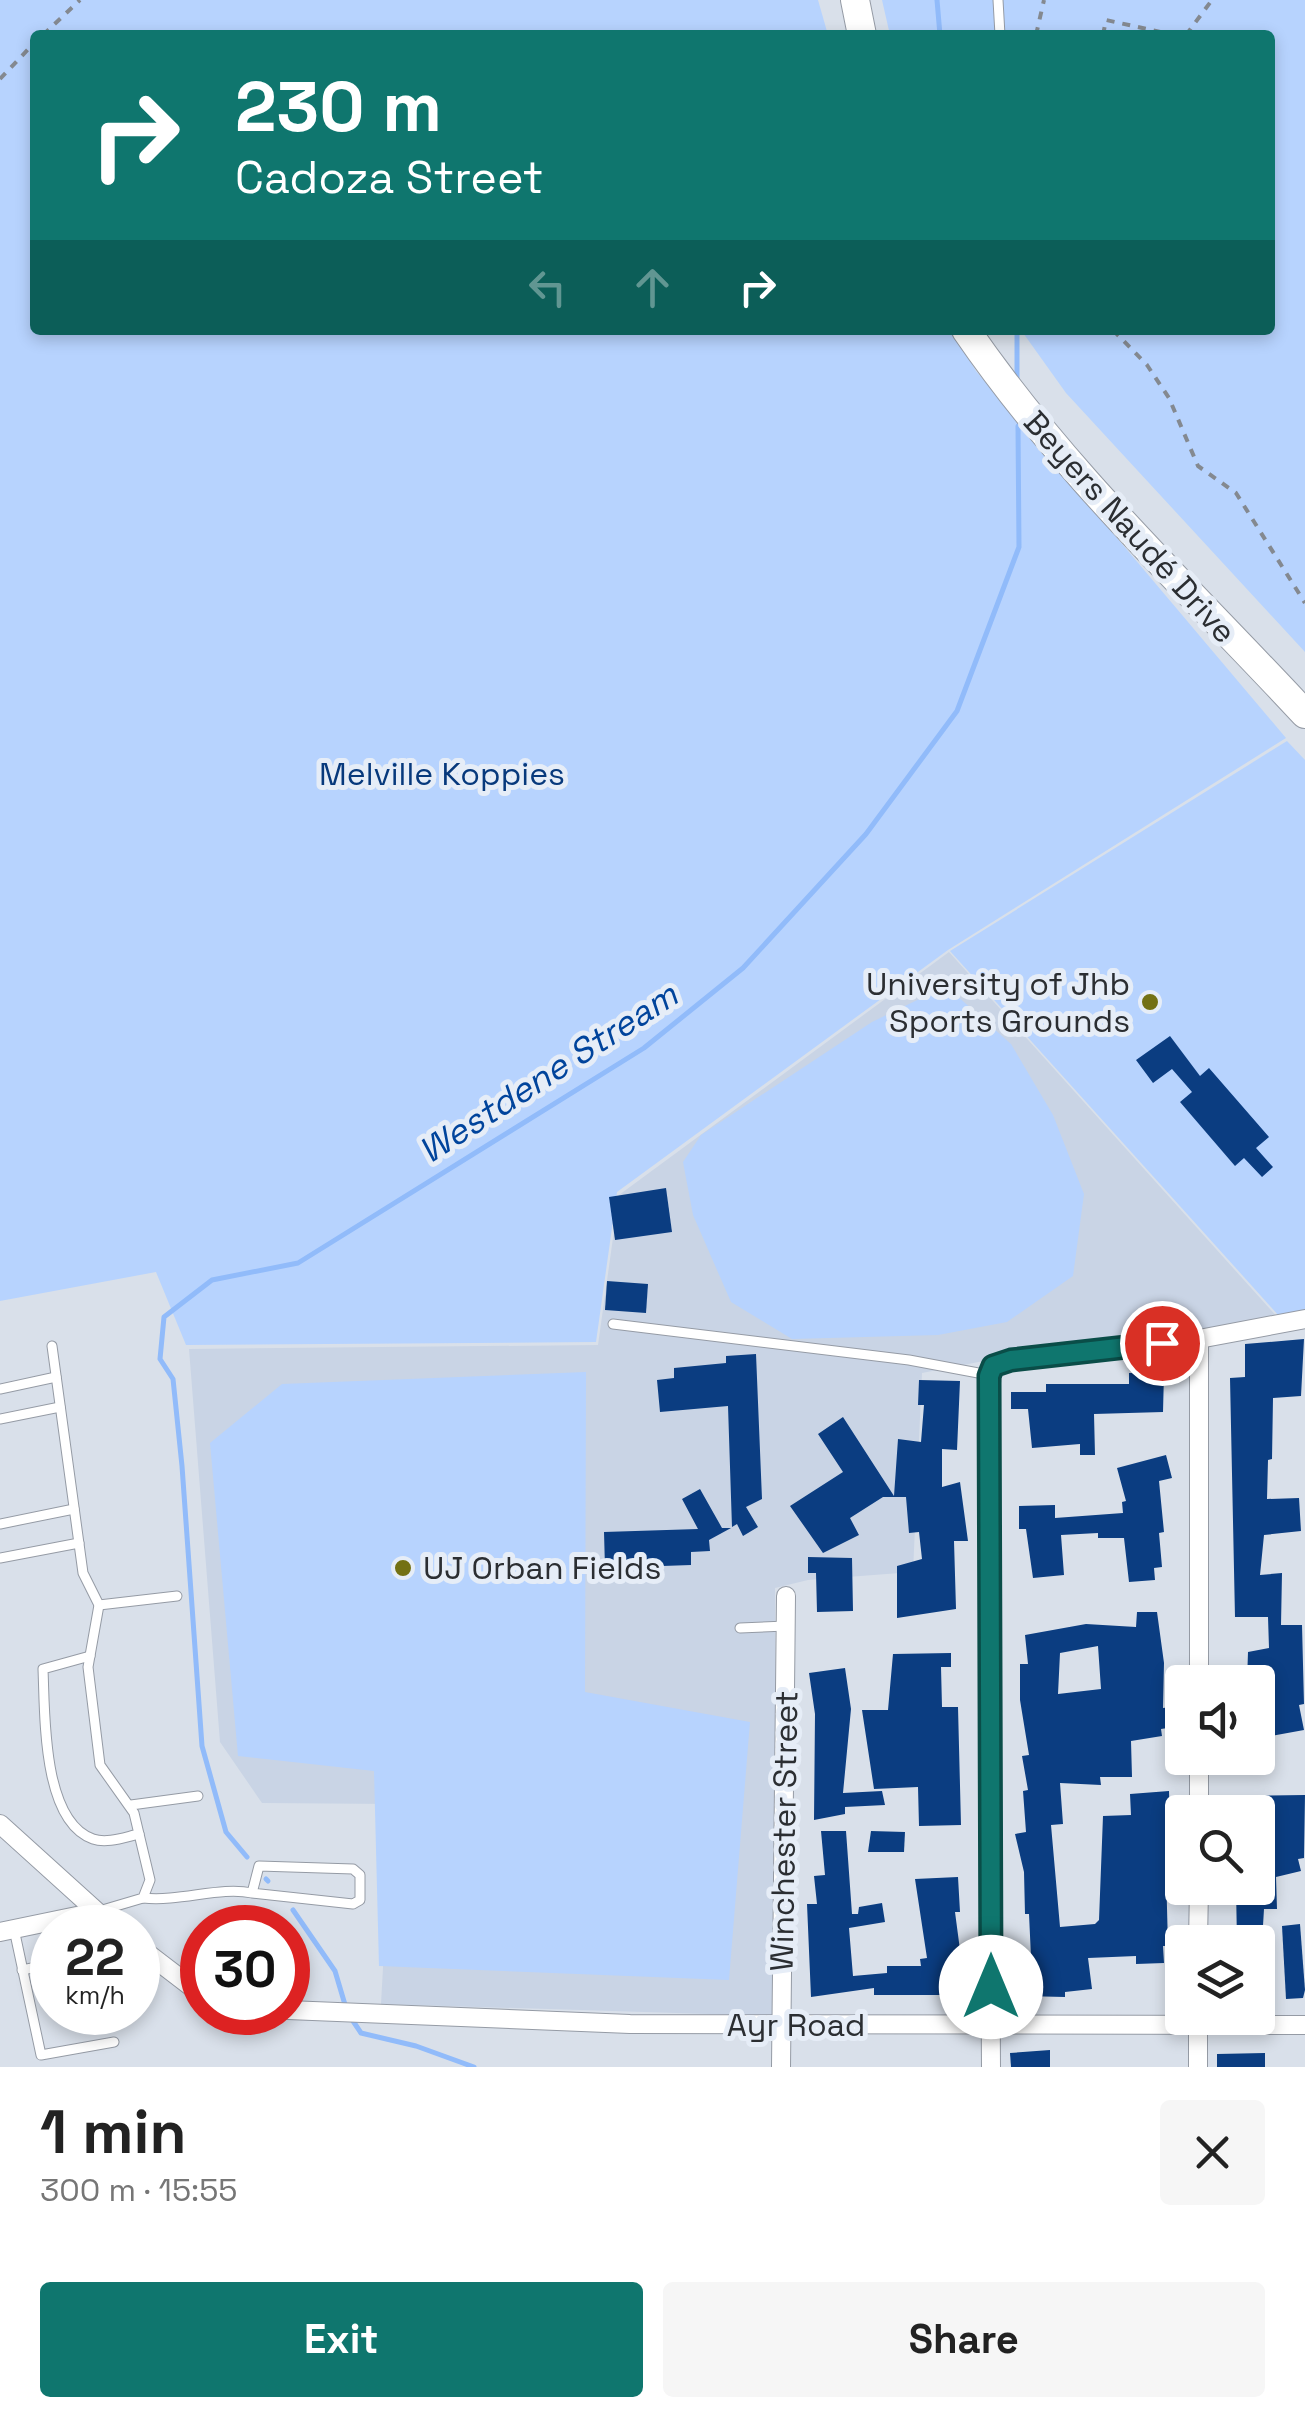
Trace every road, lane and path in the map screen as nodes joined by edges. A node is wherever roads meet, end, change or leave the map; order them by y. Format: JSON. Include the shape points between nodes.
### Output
{"nodes":[{"id":1,"x":80,"y":0,"type":"edge"},
{"id":2,"x":837,"y":0,"type":"edge"},
{"id":3,"x":855,"y":0,"type":"edge"},
{"id":4,"x":998,"y":0,"type":"edge"},
{"id":5,"x":1044,"y":0,"type":"edge"},
{"id":6,"x":1212,"y":0,"type":"edge"},
{"id":7,"x":47,"y":30,"type":"edge"},
{"id":8,"x":842,"y":30,"type":"edge"},
{"id":9,"x":861,"y":30,"type":"edge"},
{"id":10,"x":1000,"y":30,"type":"edge"},
{"id":11,"x":1037,"y":30,"type":"edge"},
{"id":12,"x":1105,"y":30,"type":"edge"},
{"id":13,"x":1151,"y":30,"type":"edge"},
{"id":14,"x":1190,"y":30,"type":"edge"},
{"id":15,"x":30,"y":47,"type":"edge"},
{"id":16,"x":0,"y":79,"type":"edge"},
{"id":17,"x":970,"y":335,"type":"edge"},
{"id":18,"x":986,"y":335,"type":"edge"},
{"id":19,"x":1118,"y":335,"type":"edge"},
{"id":20,"x":1305,"y":603,"type":"edge"},
{"id":21,"x":1305,"y":690,"type":"edge"},
{"id":22,"x":1305,"y":714,"type":"edge"},
{"id":23,"x":1305,"y":1319,"type":"edge"},
{"id":24,"x":612,"y":1324,"type":"dead end"},
{"id":25,"x":1200,"y":1339,"type":"junction"},
{"id":26,"x":52,"y":1346,"type":"dead end"},
{"id":27,"x":989,"y":1376,"type":"junction"},
{"id":28,"x":56,"y":1377,"type":"junction"},
{"id":29,"x":0,"y":1389,"type":"edge"},
{"id":30,"x":60,"y":1407,"type":"junction"},
{"id":31,"x":0,"y":1419,"type":"edge"},
{"id":32,"x":74,"y":1509,"type":"junction"},
{"id":33,"x":0,"y":1524,"type":"edge"},
{"id":34,"x":79,"y":1543,"type":"junction"},
{"id":35,"x":0,"y":1558,"type":"edge"},
{"id":36,"x":178,"y":1596,"type":"dead end"},
{"id":37,"x":786,"y":1596,"type":"dead end"},
{"id":38,"x":99,"y":1605,"type":"junction"},
{"id":39,"x":786,"y":1626,"type":"junction"},
{"id":40,"x":740,"y":1628,"type":"dead end"},
{"id":41,"x":90,"y":1656,"type":"junction"},
{"id":42,"x":1199,"y":1665,"type":"edge"},
{"id":43,"x":198,"y":1796,"type":"dead end"},
{"id":44,"x":130,"y":1805,"type":"junction"},
{"id":45,"x":0,"y":1824,"type":"edge"},
{"id":46,"x":139,"y":1834,"type":"junction"},
{"id":47,"x":252,"y":1893,"type":"junction"},
{"id":48,"x":143,"y":1898,"type":"junction"},
{"id":49,"x":88,"y":1905,"type":"edge"},
{"id":50,"x":120,"y":1905,"type":"edge"},
{"id":51,"x":7,"y":1931,"type":"edge"},
{"id":52,"x":160,"y":1963,"type":"edge"},
{"id":53,"x":30,"y":1968,"type":"edge"},
{"id":54,"x":22,"y":1970,"type":"junction"},
{"id":55,"x":180,"y":1979,"type":"edge"},
{"id":56,"x":310,"y":2011,"type":"edge"},
{"id":57,"x":1165,"y":2023,"type":"edge"},
{"id":58,"x":781,"y":2025,"type":"junction"},
{"id":59,"x":1275,"y":2025,"type":"edge"},
{"id":60,"x":991,"y":2026,"type":"junction"},
{"id":61,"x":1305,"y":2026,"type":"edge"},
{"id":62,"x":1198,"y":2035,"type":"edge"},
{"id":63,"x":114,"y":2042,"type":"dead end"},
{"id":64,"x":780,"y":2067,"type":"edge"},
{"id":65,"x":991,"y":2067,"type":"edge"},
{"id":66,"x":1198,"y":2067,"type":"edge"}],
"edges":[{"from":1,"to":7,"type":"path"},
{"from":2,"to":8,"type":"main road"},
{"from":3,"to":9,"type":"main road"},
{"from":4,"to":10,"type":"lane"},
{"from":5,"to":11,"type":"path"},
{"from":6,"to":14,"type":"path"},
{"from":12,"to":13,"type":"path","via":[[1106,20]]},
{"from":15,"to":16,"type":"path"},
{"from":17,"to":22,"type":"main road","name":"Beyers Naudé Drive","via":[[1093,493]]},
{"from":18,"to":21,"type":"main road","name":"Beyers Naudé Drive","via":[[1103,484]]},
{"from":19,"to":20,"type":"path","via":[[1169,398],[1198,466],[1236,493]]},
{"from":23,"to":25,"type":"street"},
{"from":24,"to":27,"type":"lane"},
{"from":25,"to":27,"type":"street","via":[[1011,1360],[993,1366]]},
{"from":25,"to":42,"type":"street"},
{"from":26,"to":28,"type":"lane"},
{"from":27,"to":60,"type":"street"},
{"from":28,"to":29,"type":"lane"},
{"from":28,"to":30,"type":"lane"},
{"from":30,"to":31,"type":"lane"},
{"from":30,"to":32,"type":"lane"},
{"from":32,"to":33,"type":"lane"},
{"from":32,"to":34,"type":"lane"},
{"from":34,"to":35,"type":"lane"},
{"from":34,"to":38,"type":"lane","via":[[83,1573]]},
{"from":36,"to":38,"type":"lane"},
{"from":37,"to":39,"type":"street","name":"Winchester Street"},
{"from":38,"to":41,"type":"lane"},
{"from":39,"to":40,"type":"lane"},
{"from":39,"to":58,"type":"street","name":"Winchester Street"},
{"from":41,"to":44,"type":"lane","via":[[100,1766]]},
{"from":41,"to":46,"type":"lane","via":[[43,1669],[56,1799],[78,1832],[94,1839]]},
{"from":43,"to":44,"type":"lane"},
{"from":44,"to":46,"type":"lane"},
{"from":45,"to":49,"type":"street"},
{"from":46,"to":48,"type":"lane","via":[[150,1880]]},
{"from":47,"to":47,"type":"lane","via":[[354,1904],[360,1900],[360,1876],[353,1869],[259,1866]]},
{"from":47,"to":48,"type":"lane"},
{"from":48,"to":50,"type":"lane"},
{"from":51,"to":54,"type":"lane"},
{"from":52,"to":55,"type":"street"},
{"from":53,"to":54,"type":"lane"},
{"from":54,"to":63,"type":"lane","via":[[41,2055]]},
{"from":56,"to":58,"type":"street","name":"Ayr Road"},
{"from":57,"to":60,"type":"street","name":"Ayr Road"},
{"from":58,"to":60,"type":"street","name":"Ayr Road"},
{"from":58,"to":64,"type":"street","name":"Winchester Street"},
{"from":59,"to":61,"type":"street","name":"Ayr Road"},
{"from":60,"to":65,"type":"street"},
{"from":62,"to":66,"type":"street"}]}
